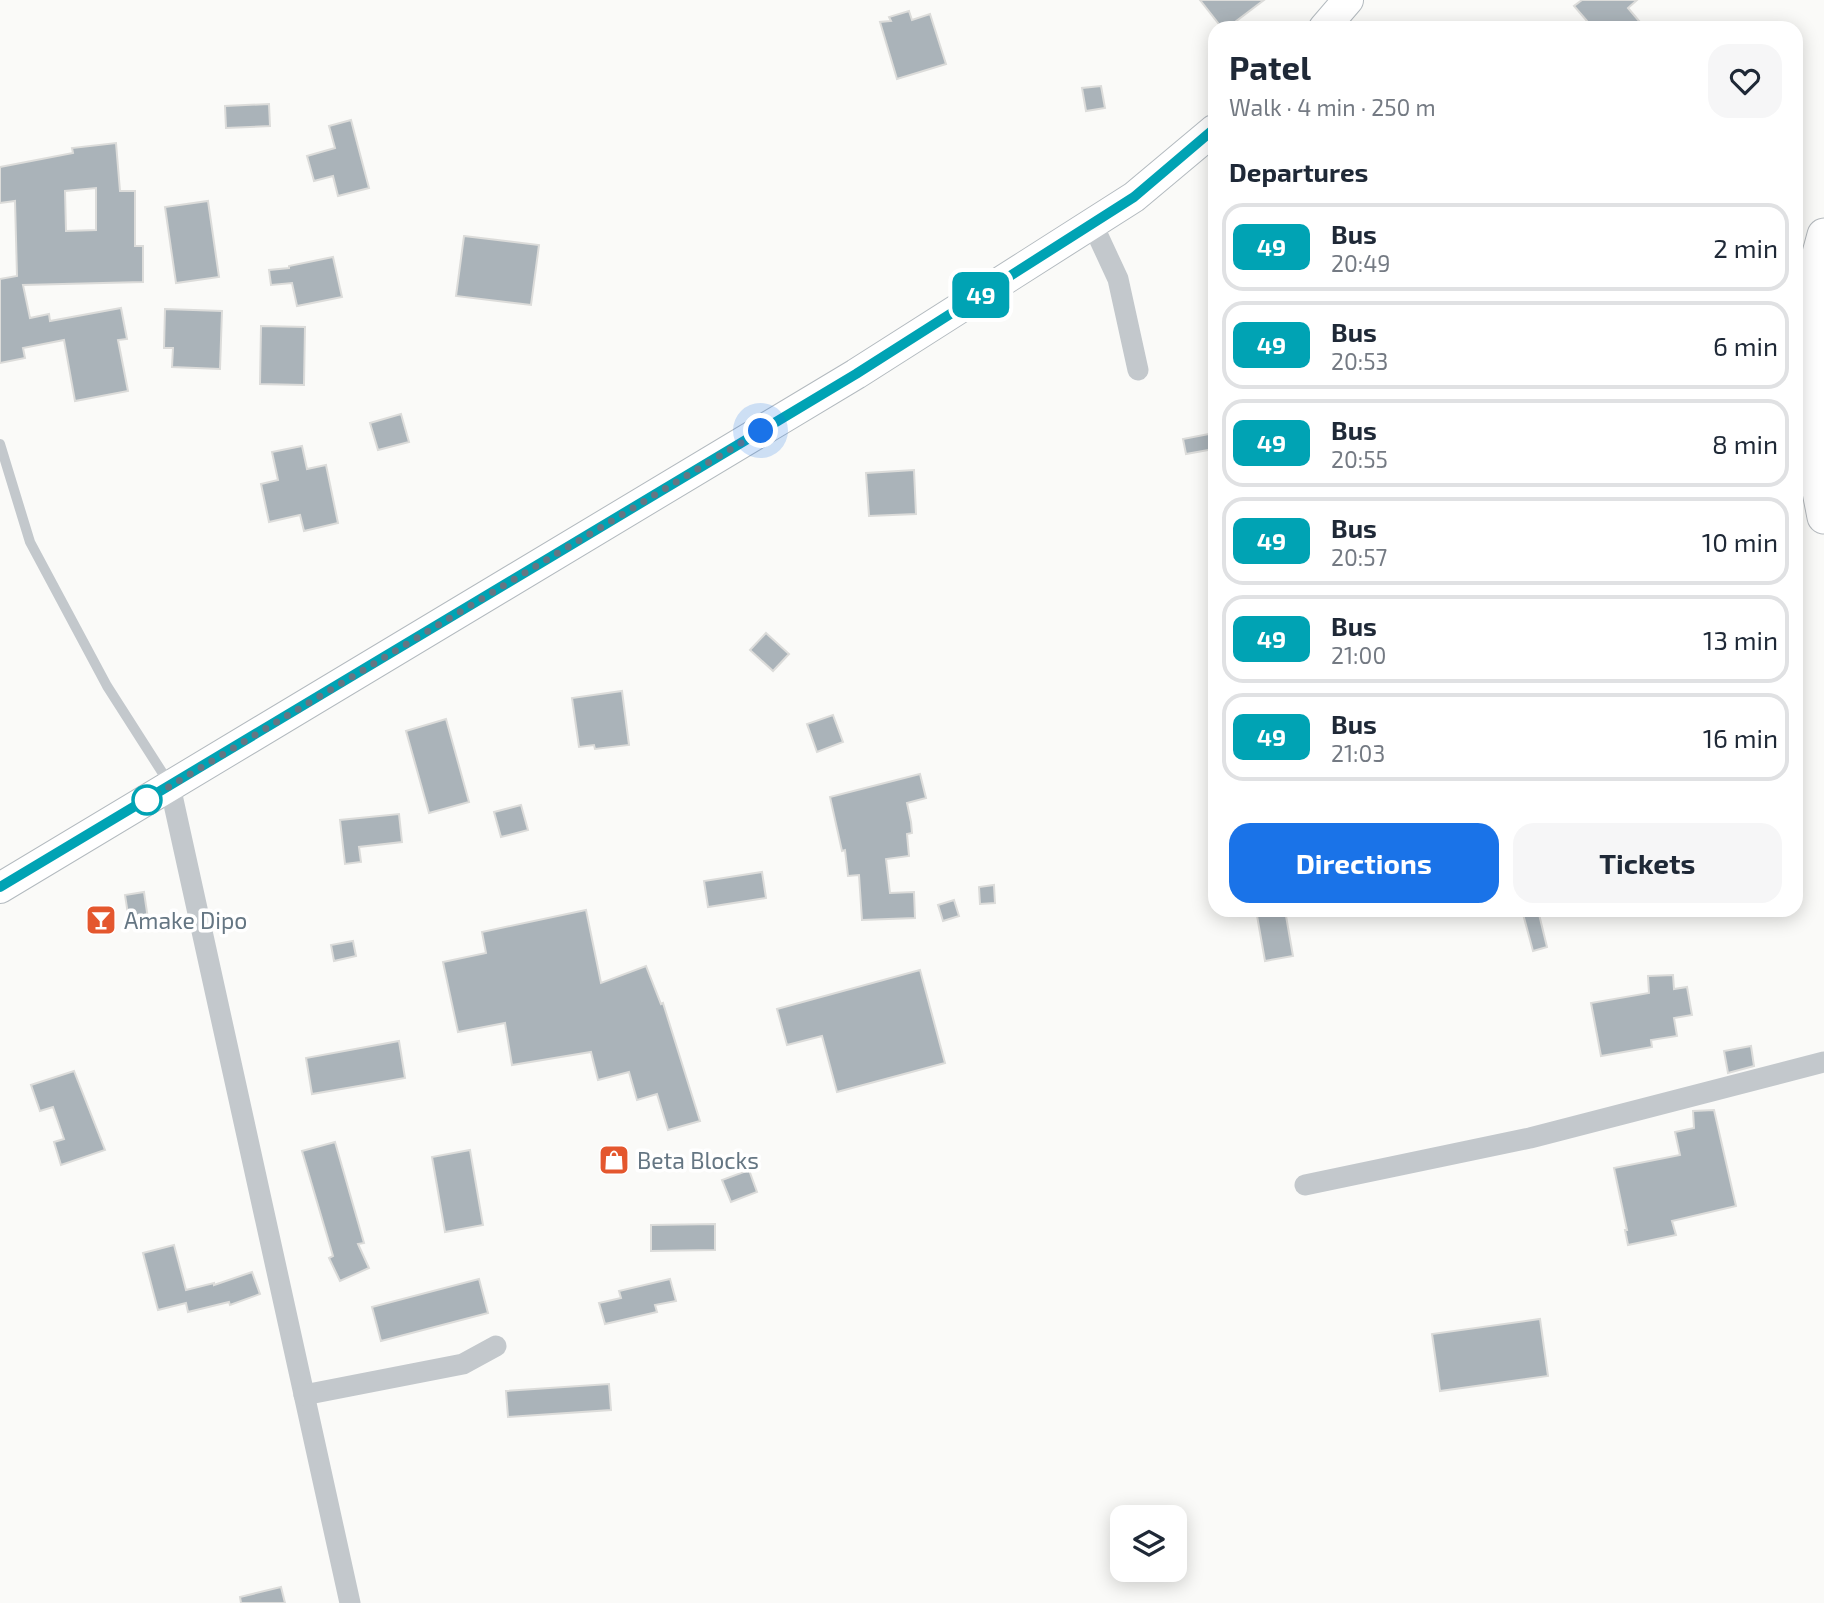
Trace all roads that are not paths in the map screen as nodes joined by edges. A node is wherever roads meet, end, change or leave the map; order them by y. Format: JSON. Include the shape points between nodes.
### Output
{"nodes":[{"id":1,"x":1348,"y":0,"type":"edge"},
{"id":2,"x":1330,"y":21,"type":"edge"},
{"id":3,"x":1208,"y":135,"type":"edge"},
{"id":4,"x":1092,"y":223,"type":"junction"},
{"id":5,"x":1824,"y":236,"type":"edge"},
{"id":6,"x":1138,"y":370,"type":"dead end"},
{"id":7,"x":0,"y":444,"type":"edge"},
{"id":8,"x":1824,"y":517,"type":"edge"},
{"id":9,"x":170,"y":786,"type":"junction"},
{"id":10,"x":0,"y":888,"type":"edge"},
{"id":11,"x":1824,"y":1062,"type":"edge"},
{"id":12,"x":1305,"y":1185,"type":"dead end"},
{"id":13,"x":495,"y":1346,"type":"dead end"},
{"id":14,"x":304,"y":1395,"type":"junction"},
{"id":15,"x":350,"y":1603,"type":"edge"}],
"edges":[{"from":1,"to":2,"type":"main road"},
{"from":3,"to":4,"type":"main road","via":[[1134,197]]},
{"from":4,"to":6,"type":"street","via":[[1118,279]]},
{"from":4,"to":9,"type":"main road","via":[[856,374]]},
{"from":5,"to":8,"type":"main road","via":[[1813,276],[1809,440]]},
{"from":7,"to":9,"type":"lane","via":[[30,541],[107,686]]},
{"from":9,"to":10,"type":"main road"},
{"from":9,"to":14,"type":"street"},
{"from":11,"to":12,"type":"street","via":[[1530,1138]]},
{"from":13,"to":14,"type":"street","via":[[463,1364]]},
{"from":14,"to":15,"type":"street"}]}
